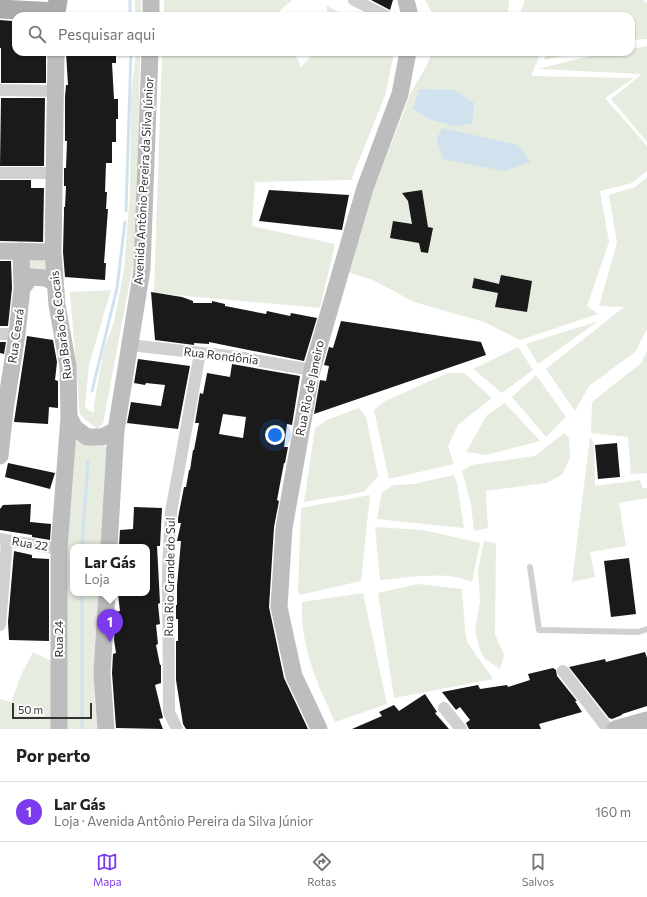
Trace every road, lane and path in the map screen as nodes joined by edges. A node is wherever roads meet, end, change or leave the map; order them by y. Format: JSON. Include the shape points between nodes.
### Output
{"nodes":[{"id":1,"x":151,"y":0,"type":"edge"},
{"id":2,"x":354,"y":0,"type":"edge"},
{"id":3,"x":406,"y":0,"type":"edge"},
{"id":4,"x":0,"y":9,"type":"edge"},
{"id":5,"x":57,"y":9,"type":"edge"},
{"id":6,"x":152,"y":12,"type":"edge"},
{"id":7,"x":378,"y":12,"type":"edge"},
{"id":8,"x":409,"y":12,"type":"edge"},
{"id":9,"x":56,"y":56,"type":"edge"},
{"id":10,"x":150,"y":56,"type":"edge"},
{"id":11,"x":407,"y":56,"type":"edge"},
{"id":12,"x":0,"y":90,"type":"edge"},
{"id":13,"x":55,"y":91,"type":"junction"},
{"id":14,"x":0,"y":173,"type":"edge"},
{"id":15,"x":54,"y":173,"type":"junction"},
{"id":16,"x":0,"y":251,"type":"edge"},
{"id":17,"x":21,"y":251,"type":"junction"},
{"id":18,"x":53,"y":252,"type":"junction"},
{"id":19,"x":55,"y":282,"type":"junction"},
{"id":20,"x":22,"y":288,"type":"junction"},
{"id":21,"x":0,"y":334,"type":"edge"},
{"id":22,"x":17,"y":334,"type":"junction"},
{"id":23,"x":130,"y":345,"type":"junction"},
{"id":24,"x":200,"y":353,"type":"junction"},
{"id":25,"x":312,"y":370,"type":"junction"},
{"id":26,"x":2,"y":410,"type":"edge"},
{"id":27,"x":69,"y":417,"type":"junction"},
{"id":28,"x":116,"y":430,"type":"junction"},
{"id":29,"x":0,"y":456,"type":"edge"},
{"id":30,"x":3,"y":540,"type":"edge"},
{"id":31,"x":109,"y":544,"type":"edge"},
{"id":32,"x":59,"y":549,"type":"junction"},
{"id":33,"x":530,"y":567,"type":"dead end"},
{"id":34,"x":107,"y":596,"type":"edge"},
{"id":35,"x":0,"y":626,"type":"edge"},
{"id":36,"x":647,"y":629,"type":"edge"},
{"id":37,"x":563,"y":671,"type":"dead end"},
{"id":38,"x":444,"y":708,"type":"dead end"},
{"id":39,"x":647,"y":720,"type":"edge"},
{"id":40,"x":59,"y":729,"type":"edge"},
{"id":41,"x":106,"y":729,"type":"edge"},
{"id":42,"x":178,"y":729,"type":"edge"},
{"id":43,"x":319,"y":729,"type":"edge"},
{"id":44,"x":461,"y":729,"type":"edge"},
{"id":45,"x":608,"y":729,"type":"edge"},
{"id":46,"x":616,"y":729,"type":"edge"}],
"edges":[{"from":1,"to":6,"type":"street"},
{"from":2,"to":7,"type":"street"},
{"from":3,"to":8,"type":"street"},
{"from":4,"to":5,"type":"main road"},
{"from":9,"to":13,"type":"street","name":"Rua Barão de Cocais"},
{"from":10,"to":23,"type":"street","name":"Avenida Antônio Pereira da Silva Júnior","via":[[142,270]]},
{"from":11,"to":25,"type":"street","name":"Rua Rio de Janeiro","via":[[400,94],[364,188]]},
{"from":12,"to":13,"type":"street"},
{"from":13,"to":15,"type":"street","name":"Rua Barão de Cocais"},
{"from":14,"to":15,"type":"street"},
{"from":15,"to":18,"type":"street","name":"Rua Barão de Cocais"},
{"from":16,"to":17,"type":"street"},
{"from":17,"to":18,"type":"street"},
{"from":17,"to":20,"type":"street","name":"Rua Ceará"},
{"from":18,"to":19,"type":"street","name":"Rua Barão de Cocais"},
{"from":19,"to":20,"type":"street","via":[[32,277]]},
{"from":19,"to":27,"type":"street","name":"Rua Barão de Cocais","via":[[68,366]]},
{"from":20,"to":22,"type":"street","name":"Rua Ceará"},
{"from":21,"to":22,"type":"street"},
{"from":22,"to":26,"type":"street","name":"Rua Ceará"},
{"from":23,"to":24,"type":"street","name":"Rua Rondônia"},
{"from":23,"to":28,"type":"street","name":"Avenida Antônio Pereira da Silva Júnior"},
{"from":24,"to":25,"type":"street","name":"Rua Rondônia"},
{"from":24,"to":42,"type":"street","name":"Rua Rio Grande do Sul","via":[[171,512],[168,569],[169,712]]},
{"from":25,"to":43,"type":"street","name":"Rua Rio de Janeiro","via":[[284,528],[279,607],[294,676]]},
{"from":26,"to":29,"type":"street","name":"Rua Ceará"},
{"from":27,"to":28,"type":"street","via":[[87,438],[102,436]]},
{"from":27,"to":32,"type":"street","name":"Rua Barão de Cocais"},
{"from":28,"to":31,"type":"street","name":"Avenida Antônio Pereira da Silva Júnior"},
{"from":30,"to":32,"type":"street","name":"Rua 22"},
{"from":30,"to":35,"type":"street"},
{"from":32,"to":40,"type":"street","name":"Rua 24"},
{"from":33,"to":36,"type":"lane","via":[[539,630],[638,632]]},
{"from":34,"to":41,"type":"street","via":[[102,673]]},
{"from":37,"to":45,"type":"street"},
{"from":38,"to":44,"type":"street"},
{"from":39,"to":46,"type":"street"}]}
